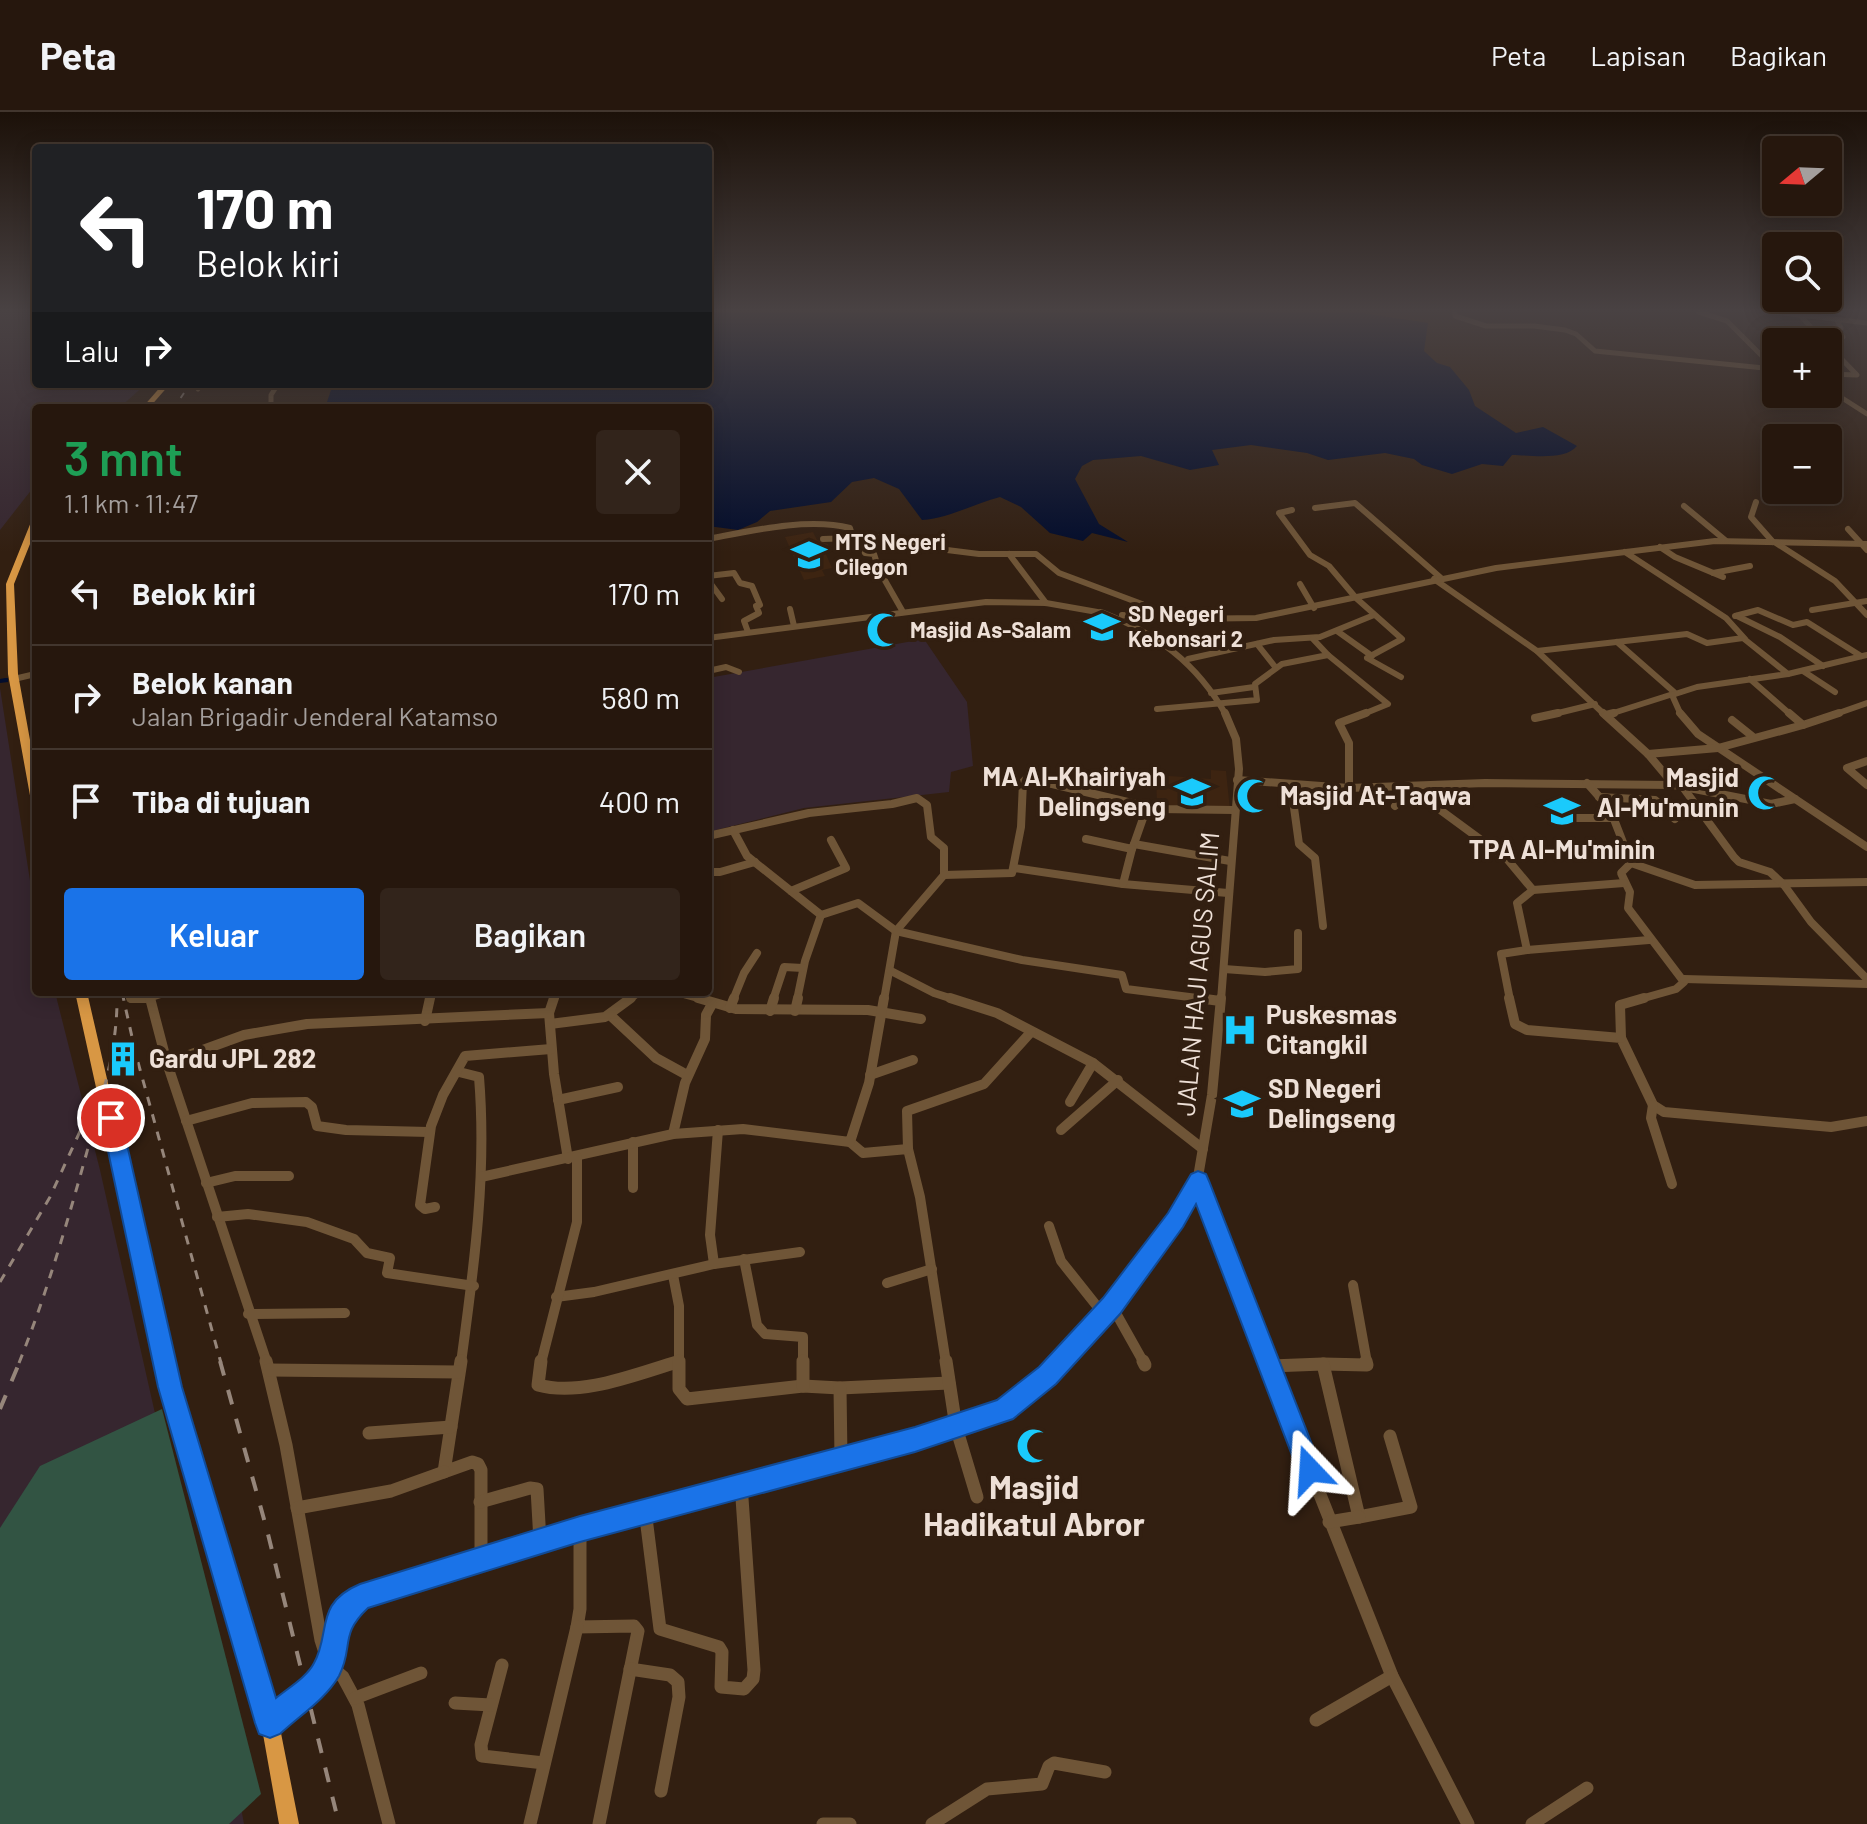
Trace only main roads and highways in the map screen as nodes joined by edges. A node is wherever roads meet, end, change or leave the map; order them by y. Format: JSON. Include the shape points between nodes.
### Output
{"nodes":[{"id":1,"x":32,"y":529,"type":"edge"},
{"id":2,"x":32,"y":750,"type":"edge"},
{"id":3,"x":82,"y":996,"type":"edge"},
{"id":4,"x":289,"y":1824,"type":"edge"}],
"edges":[{"from":1,"to":2,"type":"highway","via":[[10,584],[13,677]]},
{"from":3,"to":4,"type":"highway","via":[[170,1387],[270,1723]]}]}
